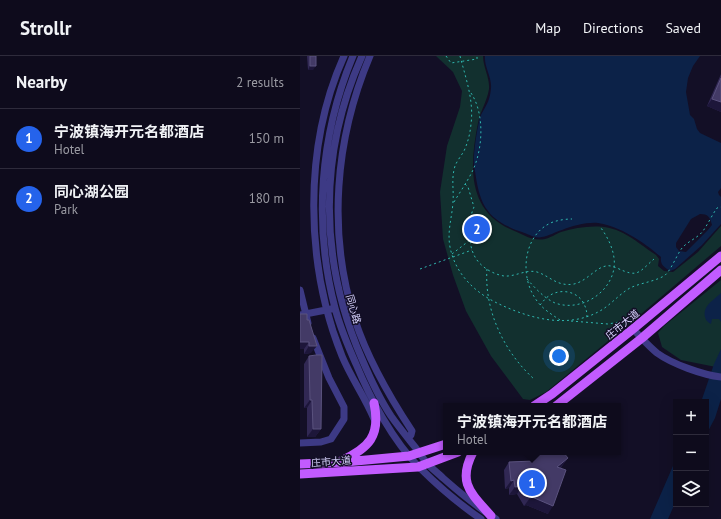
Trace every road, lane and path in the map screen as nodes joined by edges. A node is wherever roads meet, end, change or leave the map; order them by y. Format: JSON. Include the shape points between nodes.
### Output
{"nodes":[{"id":1,"x":344,"y":56,"type":"edge"},
{"id":2,"x":353,"y":56,"type":"edge"},
{"id":3,"x":362,"y":56,"type":"edge"},
{"id":4,"x":370,"y":56,"type":"edge"},
{"id":5,"x":446,"y":56,"type":"edge"},
{"id":6,"x":460,"y":56,"type":"edge"},
{"id":7,"x":477,"y":56,"type":"edge"},
{"id":8,"x":462,"y":62,"type":"junction"},
{"id":9,"x":470,"y":93,"type":"junction"},
{"id":10,"x":465,"y":184,"type":"junction"},
{"id":11,"x":454,"y":202,"type":"junction"},
{"id":12,"x":721,"y":207,"type":"edge"},
{"id":13,"x":572,"y":219,"type":"dead end"},
{"id":14,"x":601,"y":228,"type":"dead end"},
{"id":15,"x":471,"y":240,"type":"junction"},
{"id":16,"x":473,"y":250,"type":"junction"},
{"id":17,"x":452,"y":254,"type":"junction"},
{"id":18,"x":721,"y":256,"type":"edge"},
{"id":19,"x":453,"y":257,"type":"junction"},
{"id":20,"x":654,"y":259,"type":"dead end"},
{"id":21,"x":614,"y":267,"type":"junction"},
{"id":22,"x":420,"y":269,"type":"dead end"},
{"id":23,"x":487,"y":269,"type":"junction"},
{"id":24,"x":721,"y":270,"type":"edge"},
{"id":25,"x":526,"y":272,"type":"junction"},
{"id":26,"x":527,"y":279,"type":"junction"},
{"id":27,"x":300,"y":290,"type":"edge"},
{"id":28,"x":546,"y":298,"type":"junction"},
{"id":29,"x":488,"y":299,"type":"junction"},
{"id":30,"x":584,"y":303,"type":"junction"},
{"id":31,"x":540,"y":305,"type":"junction"},
{"id":32,"x":335,"y":308,"type":"junction"},
{"id":33,"x":327,"y":310,"type":"junction"},
{"id":34,"x":303,"y":315,"type":"edge"},
{"id":35,"x":587,"y":317,"type":"junction"},
{"id":36,"x":644,"y":320,"type":"junction"},
{"id":37,"x":562,"y":321,"type":"junction"},
{"id":38,"x":568,"y":321,"type":"junction"},
{"id":39,"x":633,"y":329,"type":"junction"},
{"id":40,"x":642,"y":338,"type":"junction"},
{"id":41,"x":721,"y":377,"type":"edge"},
{"id":42,"x":534,"y":379,"type":"dead end"},
{"id":43,"x":538,"y":403,"type":"edge"},
{"id":44,"x":560,"y":403,"type":"edge"},
{"id":45,"x":374,"y":404,"type":"junction"},
{"id":46,"x":376,"y":424,"type":"junction"},
{"id":47,"x":408,"y":438,"type":"junction"},
{"id":48,"x":300,"y":443,"type":"edge"},
{"id":49,"x":443,"y":445,"type":"edge"},
{"id":50,"x":420,"y":453,"type":"junction"},
{"id":51,"x":450,"y":455,"type":"edge"},
{"id":52,"x":471,"y":455,"type":"edge"},
{"id":53,"x":409,"y":456,"type":"junction"},
{"id":54,"x":337,"y":463,"type":"junction"},
{"id":55,"x":300,"y":464,"type":"edge"},
{"id":56,"x":427,"y":464,"type":"junction"},
{"id":57,"x":418,"y":467,"type":"junction"},
{"id":58,"x":300,"y":474,"type":"edge"},
{"id":59,"x":493,"y":517,"type":"edge"},
{"id":60,"x":481,"y":519,"type":"edge"}],
"edges":[{"from":1,"to":33,"type":"street","via":[[332,88],[322,130],[315,178],[314,223]]},
{"from":2,"to":32,"type":"street","name":"同心路","via":[[335,106],[323,180],[325,262]]},
{"from":3,"to":47,"type":"street","name":"同心路","via":[[344,104],[332,166],[329,223],[333,264],[342,305],[356,345],[377,392],[390,415]]},
{"from":4,"to":47,"type":"street","via":[[359,83],[342,151],[338,186],[341,255],[355,321],[373,364],[412,431]]},
{"from":5,"to":8,"type":"path","via":[[451,63]]},
{"from":6,"to":8,"type":"path"},
{"from":7,"to":8,"type":"path","via":[[477,59]]},
{"from":8,"to":9,"type":"path"},
{"from":9,"to":10,"type":"path","via":[[478,108],[480,141],[476,160]]},
{"from":9,"to":11,"type":"path","via":[[469,138],[455,166],[452,180]]},
{"from":10,"to":11,"type":"path"},
{"from":10,"to":15,"type":"path","via":[[474,208],[469,222]]},
{"from":11,"to":17,"type":"path","via":[[448,231]]},
{"from":12,"to":35,"type":"path","via":[[717,208],[702,232],[681,249],[665,275],[628,289],[600,312]]},
{"from":13,"to":25,"type":"path","via":[[553,222],[539,232],[528,251]]},
{"from":14,"to":21,"type":"path","via":[[611,247]]},
{"from":15,"to":16,"type":"path"},
{"from":15,"to":17,"type":"path"},
{"from":16,"to":19,"type":"path"},
{"from":16,"to":23,"type":"path","via":[[479,263]]},
{"from":17,"to":19,"type":"path"},
{"from":18,"to":36,"type":"main road","name":"庄市大道"},
{"from":19,"to":22,"type":"path"},
{"from":19,"to":29,"type":"path","via":[[468,282]]},
{"from":20,"to":21,"type":"path","via":[[634,274],[627,274]]},
{"from":21,"to":25,"type":"path","via":[[602,267],[573,284],[555,282],[536,272]]},
{"from":21,"to":30,"type":"path","via":[[603,290]]},
{"from":23,"to":25,"type":"path","via":[[504,276]]},
{"from":23,"to":29,"type":"path"},
{"from":24,"to":40,"type":"main road"},
{"from":25,"to":26,"type":"path"},
{"from":26,"to":28,"type":"path"},
{"from":26,"to":31,"type":"path"},
{"from":27,"to":34,"type":"street"},
{"from":28,"to":30,"type":"path","via":[[564,306]]},
{"from":28,"to":30,"type":"path","via":[[565,291],[573,293]]},
{"from":28,"to":31,"type":"path"},
{"from":29,"to":37,"type":"path","via":[[522,314]]},
{"from":29,"to":42,"type":"path","via":[[497,326],[508,347]]},
{"from":30,"to":35,"type":"path"},
{"from":31,"to":37,"type":"path"},
{"from":32,"to":33,"type":"street"},
{"from":32,"to":45,"type":"street","name":"同心路","via":[[361,378]]},
{"from":33,"to":34,"type":"street"},
{"from":33,"to":46,"type":"street","via":[[342,356]]},
{"from":34,"to":48,"type":"street","via":[[344,407],[344,419],[331,439]]},
{"from":35,"to":38,"type":"path"},
{"from":36,"to":38,"type":"path","via":[[608,324]]},
{"from":36,"to":39,"type":"main road","name":"庄市大道"},
{"from":37,"to":38,"type":"path"},
{"from":39,"to":40,"type":"street"},
{"from":39,"to":43,"type":"main road","name":"庄市大道"},
{"from":40,"to":41,"type":"street","via":[[658,353],[678,364]]},
{"from":40,"to":44,"type":"main road"},
{"from":45,"to":46,"type":"main road"},
{"from":45,"to":53,"type":"street","name":"同心路"},
{"from":46,"to":54,"type":"main road","via":[[369,443],[360,452]]},
{"from":47,"to":50,"type":"street","name":"同心路"},
{"from":49,"to":50,"type":"main road","name":"庄市大道"},
{"from":50,"to":53,"type":"main road","name":"庄市大道"},
{"from":50,"to":56,"type":"street","name":"同心路"},
{"from":51,"to":56,"type":"main road","name":"庄市大道"},
{"from":52,"to":59,"type":"main road","via":[[466,465],[466,480],[473,496]]},
{"from":53,"to":54,"type":"main road","name":"庄市大道"},
{"from":53,"to":57,"type":"street","name":"同心路"},
{"from":54,"to":55,"type":"main road","name":"庄市大道"},
{"from":56,"to":57,"type":"main road","name":"庄市大道"},
{"from":56,"to":59,"type":"street","name":"同心路","via":[[467,499]]},
{"from":57,"to":58,"type":"main road","name":"庄市大道"},
{"from":57,"to":60,"type":"street","name":"同心路"}]}
